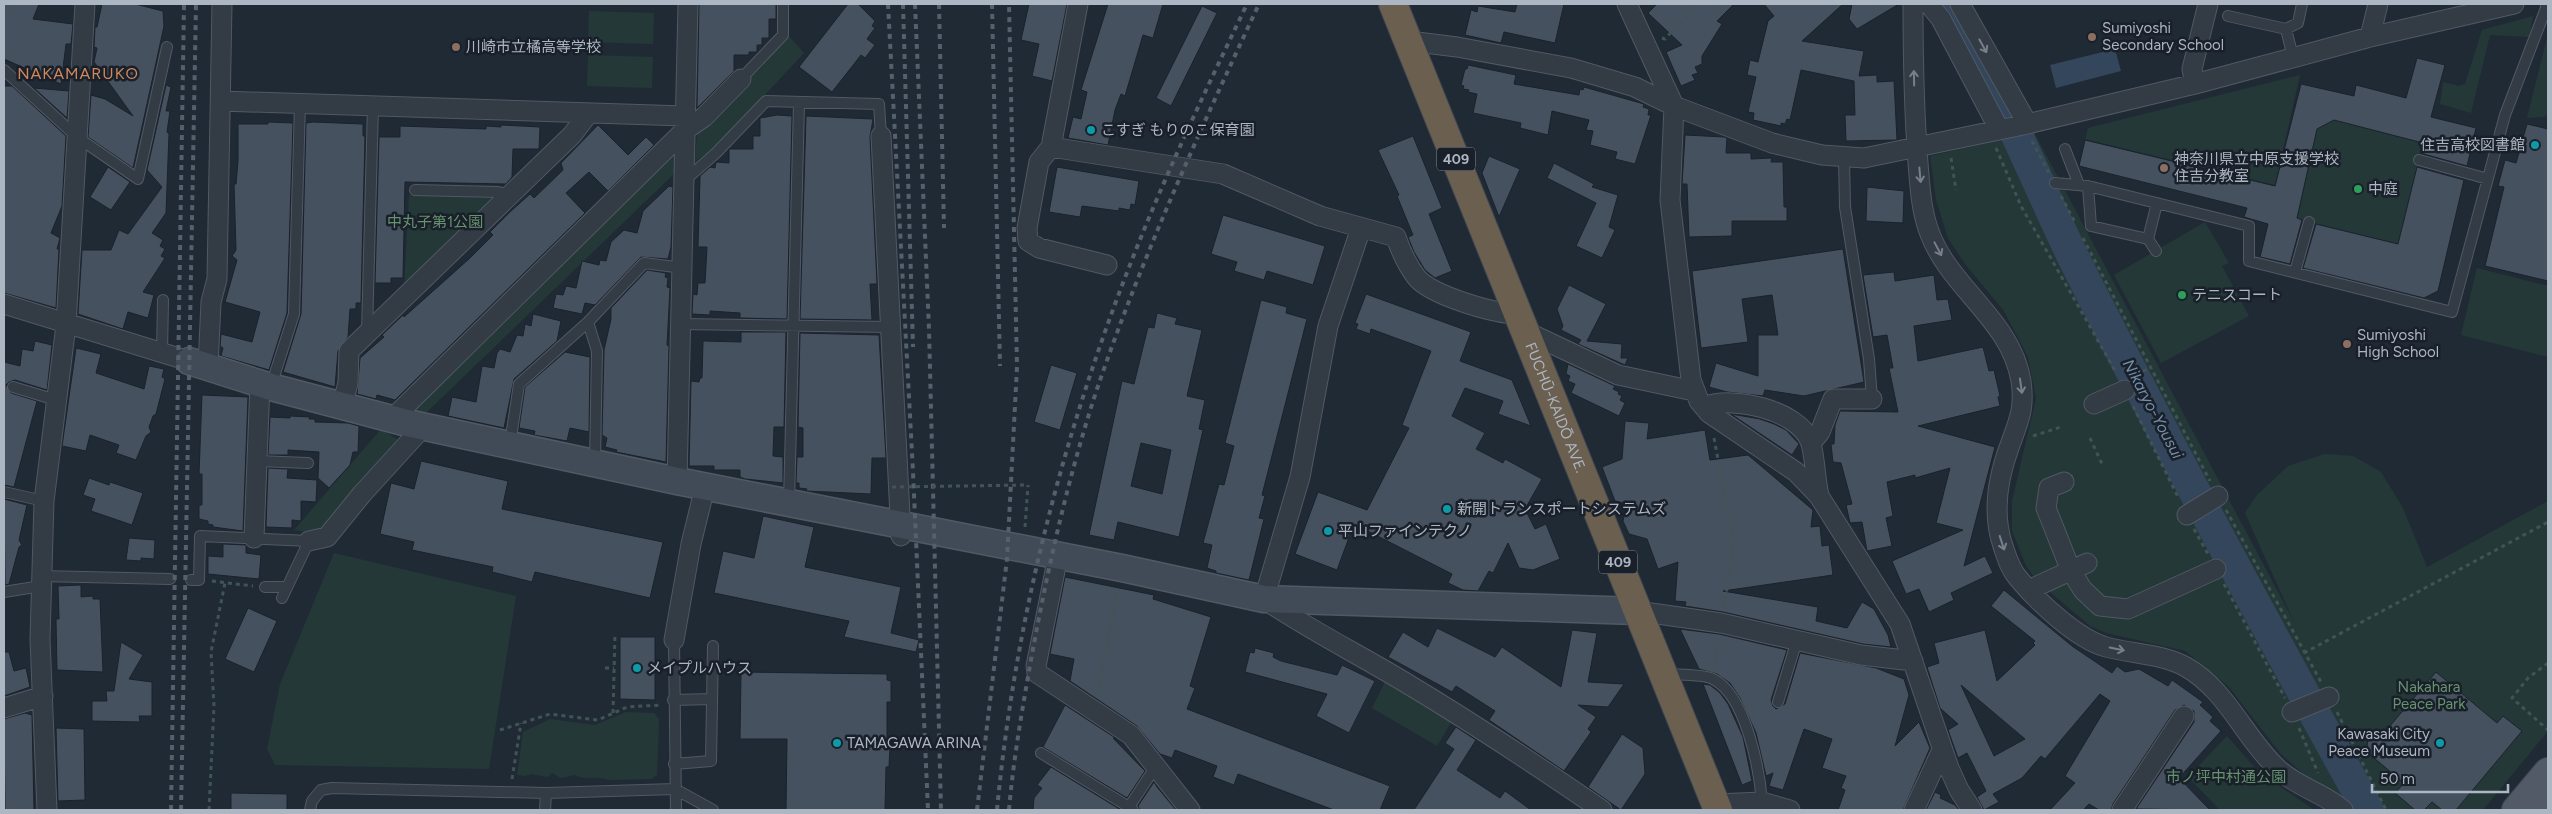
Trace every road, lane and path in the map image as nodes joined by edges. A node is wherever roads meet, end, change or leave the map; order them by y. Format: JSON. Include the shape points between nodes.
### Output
{"nodes":[{"id":1,"x":85,"y":4,"type":"edge"},
{"id":2,"x":222,"y":4,"type":"edge"},
{"id":3,"x":688,"y":4,"type":"edge"},
{"id":4,"x":784,"y":4,"type":"edge"},
{"id":5,"x":1078,"y":4,"type":"edge"},
{"id":6,"x":1394,"y":4,"type":"edge"},
{"id":7,"x":1627,"y":4,"type":"edge"},
{"id":8,"x":1696,"y":4,"type":"edge"},
{"id":9,"x":1913,"y":4,"type":"edge"},
{"id":10,"x":1929,"y":4,"type":"edge"},
{"id":11,"x":1960,"y":4,"type":"edge"},
{"id":12,"x":2208,"y":4,"type":"edge"},
{"id":13,"x":2302,"y":4,"type":"edge"},
{"id":14,"x":2378,"y":4,"type":"edge"},
{"id":15,"x":2514,"y":4,"type":"edge"},
{"id":16,"x":2546,"y":4,"type":"edge"},
{"id":17,"x":1943,"y":11,"type":"edge"},
{"id":18,"x":2228,"y":16,"type":"dead end"},
{"id":19,"x":2286,"y":29,"type":"junction"},
{"id":20,"x":1641,"y":34,"type":"junction"},
{"id":21,"x":2370,"y":37,"type":"junction"},
{"id":22,"x":1408,"y":41,"type":"junction"},
{"id":23,"x":167,"y":47,"type":"dead end"},
{"id":24,"x":2293,"y":58,"type":"junction"},
{"id":25,"x":4,"y":70,"type":"edge"},
{"id":26,"x":740,"y":79,"type":"joint"},
{"id":27,"x":2195,"y":84,"type":"junction"},
{"id":28,"x":221,"y":101,"type":"junction"},
{"id":29,"x":799,"y":103,"type":"junction"},
{"id":30,"x":300,"y":104,"type":"junction"},
{"id":31,"x":373,"y":106,"type":"junction"},
{"id":32,"x":1674,"y":106,"type":"junction"},
{"id":33,"x":588,"y":114,"type":"junction"},
{"id":34,"x":685,"y":123,"type":"junction"},
{"id":35,"x":2025,"y":124,"type":"junction"},
{"id":36,"x":1999,"y":135,"type":"junction"},
{"id":37,"x":881,"y":136,"type":"joint"},
{"id":38,"x":77,"y":138,"type":"junction"},
{"id":39,"x":1948,"y":140,"type":"junction"},
{"id":40,"x":1051,"y":147,"type":"junction"},
{"id":41,"x":1917,"y":147,"type":"junction"},
{"id":42,"x":2065,"y":148,"type":"dead end"},
{"id":43,"x":1844,"y":158,"type":"junction"},
{"id":44,"x":2419,"y":160,"type":"dead end"},
{"id":45,"x":2488,"y":180,"type":"junction"},
{"id":46,"x":684,"y":181,"type":"junction"},
{"id":47,"x":2055,"y":184,"type":"junction"},
{"id":48,"x":2083,"y":185,"type":"junction"},
{"id":49,"x":415,"y":190,"type":"dead end"},
{"id":50,"x":1956,"y":190,"type":"dead end"},
{"id":51,"x":510,"y":195,"type":"junction"},
{"id":52,"x":2157,"y":203,"type":"junction"},
{"id":53,"x":2309,"y":222,"type":"dead end"},
{"id":54,"x":2078,"y":227,"type":"dead end"},
{"id":55,"x":1361,"y":228,"type":"junction"},
{"id":56,"x":2082,"y":236,"type":"dead end"},
{"id":57,"x":2148,"y":239,"type":"junction"},
{"id":58,"x":2156,"y":250,"type":"dead end"},
{"id":59,"x":1107,"y":265,"type":"dead end"},
{"id":60,"x":682,"y":268,"type":"junction"},
{"id":61,"x":2295,"y":272,"type":"junction"},
{"id":62,"x":163,"y":300,"type":"dead end"},
{"id":63,"x":4,"y":304,"type":"edge"},
{"id":64,"x":588,"y":322,"type":"junction"},
{"id":65,"x":1522,"y":323,"type":"junction"},
{"id":66,"x":681,"y":324,"type":"junction"},
{"id":67,"x":66,"y":325,"type":"junction"},
{"id":68,"x":795,"y":327,"type":"junction"},
{"id":69,"x":892,"y":327,"type":"junction"},
{"id":70,"x":367,"y":333,"type":"junction"},
{"id":71,"x":162,"y":353,"type":"junction"},
{"id":72,"x":199,"y":363,"type":"junction"},
{"id":73,"x":265,"y":385,"type":"junction"},
{"id":74,"x":13,"y":387,"type":"dead end"},
{"id":75,"x":2125,"y":390,"type":"junction"},
{"id":76,"x":1694,"y":391,"type":"junction"},
{"id":77,"x":1872,"y":399,"type":"joint"},
{"id":78,"x":56,"y":400,"type":"junction"},
{"id":79,"x":2094,"y":404,"type":"dead end"},
{"id":80,"x":342,"y":406,"type":"junction"},
{"id":81,"x":1707,"y":410,"type":"junction"},
{"id":82,"x":392,"y":419,"type":"junction"},
{"id":83,"x":424,"y":426,"type":"junction"},
{"id":84,"x":2061,"y":427,"type":"dead end"},
{"id":85,"x":2090,"y":438,"type":"dead end"},
{"id":86,"x":1811,"y":442,"type":"junction"},
{"id":87,"x":2011,"y":442,"type":"junction"},
{"id":88,"x":510,"y":445,"type":"junction"},
{"id":89,"x":257,"y":461,"type":"junction"},
{"id":90,"x":308,"y":463,"type":"dead end"},
{"id":91,"x":595,"y":464,"type":"junction"},
{"id":92,"x":2102,"y":464,"type":"dead end"},
{"id":93,"x":677,"y":481,"type":"junction"},
{"id":94,"x":2064,"y":482,"type":"dead end"},
{"id":95,"x":705,"y":487,"type":"junction"},
{"id":96,"x":892,"y":487,"type":"dead end"},
{"id":97,"x":4,"y":492,"type":"edge"},
{"id":98,"x":1819,"y":496,"type":"junction"},
{"id":99,"x":2218,"y":496,"type":"junction"},
{"id":100,"x":44,"y":501,"type":"junction"},
{"id":101,"x":789,"y":504,"type":"junction"},
{"id":102,"x":2187,"y":515,"type":"junction"},
{"id":103,"x":2548,"y":522,"type":"edge"},
{"id":104,"x":1025,"y":531,"type":"dead end"},
{"id":105,"x":901,"y":532,"type":"junction"},
{"id":106,"x":254,"y":538,"type":"junction"},
{"id":107,"x":309,"y":541,"type":"junction"},
{"id":108,"x":1058,"y":556,"type":"junction"},
{"id":109,"x":2079,"y":567,"type":"junction"},
{"id":110,"x":1122,"y":568,"type":"junction"},
{"id":111,"x":2216,"y":569,"type":"junction"},
{"id":112,"x":170,"y":579,"type":"dead end"},
{"id":113,"x":195,"y":580,"type":"joint"},
{"id":114,"x":41,"y":581,"type":"junction"},
{"id":115,"x":226,"y":583,"type":"junction"},
{"id":116,"x":266,"y":587,"type":"joint"},
{"id":117,"x":286,"y":587,"type":"junction"},
{"id":118,"x":2029,"y":590,"type":"junction"},
{"id":119,"x":4,"y":592,"type":"edge"},
{"id":120,"x":282,"y":598,"type":"dead end"},
{"id":121,"x":1264,"y":599,"type":"junction"},
{"id":122,"x":1637,"y":611,"type":"junction"},
{"id":123,"x":1721,"y":623,"type":"junction"},
{"id":124,"x":615,"y":633,"type":"dead end"},
{"id":125,"x":674,"y":640,"type":"joint"},
{"id":126,"x":1797,"y":640,"type":"junction"},
{"id":127,"x":713,"y":646,"type":"dead end"},
{"id":128,"x":2304,"y":653,"type":"junction"},
{"id":129,"x":1912,"y":661,"type":"junction"},
{"id":130,"x":2548,"y":662,"type":"edge"},
{"id":131,"x":605,"y":668,"type":"dead end"},
{"id":132,"x":614,"y":668,"type":"junction"},
{"id":133,"x":1663,"y":674,"type":"junction"},
{"id":134,"x":1713,"y":678,"type":"junction"},
{"id":135,"x":43,"y":696,"type":"junction"},
{"id":136,"x":2329,"y":697,"type":"junction"},
{"id":137,"x":712,"y":699,"type":"junction"},
{"id":138,"x":673,"y":702,"type":"junction"},
{"id":139,"x":1778,"y":702,"type":"dead end"},
{"id":140,"x":4,"y":708,"type":"edge"},
{"id":141,"x":1095,"y":711,"type":"junction"},
{"id":142,"x":2292,"y":712,"type":"junction"},
{"id":143,"x":613,"y":713,"type":"junction"},
{"id":144,"x":2184,"y":716,"type":"dead end"},
{"id":145,"x":521,"y":723,"type":"junction"},
{"id":146,"x":500,"y":730,"type":"dead end"},
{"id":147,"x":2548,"y":730,"type":"edge"},
{"id":148,"x":1942,"y":750,"type":"junction"},
{"id":149,"x":1042,"y":754,"type":"dead end"},
{"id":150,"x":674,"y":764,"type":"junction"},
{"id":151,"x":1156,"y":766,"type":"junction"},
{"id":152,"x":2548,"y":772,"type":"edge"},
{"id":153,"x":675,"y":789,"type":"junction"},
{"id":154,"x":509,"y":792,"type":"junction"},
{"id":155,"x":546,"y":793,"type":"junction"},
{"id":156,"x":2328,"y":798,"type":"junction"},
{"id":157,"x":2548,"y":802,"type":"edge"},
{"id":158,"x":1762,"y":806,"type":"edge"},
{"id":159,"x":1717,"y":807,"type":"edge"},
{"id":160,"x":1131,"y":808,"type":"edge"},
{"id":161,"x":47,"y":810,"type":"edge"},
{"id":162,"x":209,"y":810,"type":"edge"},
{"id":163,"x":310,"y":810,"type":"edge"},
{"id":164,"x":545,"y":810,"type":"edge"},
{"id":165,"x":676,"y":810,"type":"edge"},
{"id":166,"x":713,"y":810,"type":"edge"},
{"id":167,"x":1190,"y":810,"type":"edge"},
{"id":168,"x":1602,"y":810,"type":"edge"},
{"id":169,"x":1790,"y":810,"type":"edge"},
{"id":170,"x":1914,"y":810,"type":"edge"},
{"id":171,"x":1972,"y":810,"type":"edge"},
{"id":172,"x":2122,"y":810,"type":"edge"},
{"id":173,"x":2343,"y":810,"type":"edge"},
{"id":174,"x":2386,"y":810,"type":"edge"},
{"id":175,"x":2516,"y":810,"type":"edge"},
{"id":176,"x":2542,"y":810,"type":"edge"}],
"edges":[{"from":1,"to":38,"type":"street"},
{"from":2,"to":28,"type":"street"},
{"from":3,"to":34,"type":"street"},
{"from":4,"to":26,"type":"lane","via":[[782,35]]},
{"from":5,"to":40,"type":"street"},
{"from":6,"to":22,"type":"highway","name":"FUCHŪ-KAIDŌ AVE.","number":"409"},
{"from":7,"to":20,"type":"street"},
{"from":8,"to":20,"type":"path","via":[[1665,39]]},
{"from":41,"to":9,"type":"street","one_way":true},
{"from":10,"to":17,"type":"street"},
{"from":11,"to":35,"type":"street","one_way":true},
{"from":12,"to":27,"type":"street","via":[[2192,68]]},
{"from":13,"to":19,"type":"lane","via":[[2298,23]]},
{"from":14,"to":21,"type":"street"},
{"from":15,"to":21,"type":"street"},
{"from":16,"to":45,"type":"lane","via":[[2505,115]]},
{"from":17,"to":36,"type":"street"},
{"from":18,"to":19,"type":"lane"},
{"from":19,"to":24,"type":"lane"},
{"from":20,"to":32,"type":"street"},
{"from":21,"to":24,"type":"street"},
{"from":22,"to":32,"type":"street","via":[[1571,68],[1635,87]]},
{"from":22,"to":65,"type":"highway","name":"FUCHŪ-KAIDŌ AVE.","number":"409"},
{"from":23,"to":38,"type":"lane","via":[[138,179]]},
{"from":24,"to":27,"type":"street"},
{"from":25,"to":38,"type":"lane"},
{"from":26,"to":34,"type":"street","via":[[704,117]]},
{"from":27,"to":35,"type":"street"},
{"from":28,"to":30,"type":"street"},
{"from":28,"to":72,"type":"street","via":[[217,279]]},
{"from":29,"to":37,"type":"lane","via":[[879,104]]},
{"from":29,"to":46,"type":"lane","via":[[766,101]]},
{"from":29,"to":68,"type":"lane"},
{"from":30,"to":31,"type":"street"},
{"from":30,"to":73,"type":"lane","via":[[294,314]]},
{"from":31,"to":33,"type":"street"},
{"from":31,"to":70,"type":"lane"},
{"from":32,"to":43,"type":"street","via":[[1772,144]]},
{"from":32,"to":76,"type":"street","via":[[1670,200]]},
{"from":33,"to":34,"type":"street"},
{"from":33,"to":51,"type":"street","via":[[572,135]]},
{"from":34,"to":46,"type":"street"},
{"from":34,"to":82,"type":"street"},
{"from":35,"to":36,"type":"street"},
{"from":35,"to":47,"type":"path"},
{"from":36,"to":39,"type":"street"},
{"from":36,"to":75,"type":"path","via":[[2021,206]]},
{"from":37,"to":69,"type":"street"},
{"from":38,"to":67,"type":"street"},
{"from":39,"to":41,"type":"street"},
{"from":39,"to":50,"type":"path"},
{"from":40,"to":55,"type":"street","via":[[1223,174],[1320,216]]},
{"from":40,"to":59,"type":"street","via":[[1039,162],[1027,228],[1028,241],[1039,248]]},
{"from":41,"to":43,"type":"street","via":[[1864,158]]},
{"from":41,"to":87,"type":"street","one_way":true,"via":[[1922,203],[1930,234],[1950,268],[2000,330],[2020,377],[2024,401]]},
{"from":42,"to":48,"type":"lane"},
{"from":43,"to":77,"type":"lane","via":[[1845,207],[1869,359]]},
{"from":44,"to":45,"type":"lane"},
{"from":45,"to":61,"type":"lane","via":[[2452,312]]},
{"from":46,"to":60,"type":"street"},
{"from":47,"to":48,"type":"lane"},
{"from":47,"to":54,"type":"path"},
{"from":48,"to":52,"type":"lane"},
{"from":48,"to":57,"type":"lane","via":[[2091,226]]},
{"from":49,"to":51,"type":"lane"},
{"from":51,"to":70,"type":"street"},
{"from":52,"to":57,"type":"lane"},
{"from":52,"to":61,"type":"lane","via":[[2249,226],[2249,261]]},
{"from":53,"to":61,"type":"lane"},
{"from":55,"to":65,"type":"street","via":[[1396,237],[1403,258],[1418,280],[1451,298]]},
{"from":55,"to":121,"type":"street","via":[[1328,326],[1300,477]]},
{"from":56,"to":99,"type":"path"},
{"from":57,"to":58,"type":"lane"},
{"from":60,"to":64,"type":"lane","via":[[644,263]]},
{"from":60,"to":66,"type":"street"},
{"from":62,"to":71,"type":"lane"},
{"from":63,"to":67,"type":"street"},
{"from":64,"to":88,"type":"lane","via":[[519,384]]},
{"from":64,"to":91,"type":"lane","via":[[597,350]]},
{"from":65,"to":76,"type":"street","via":[[1618,375]]},
{"from":65,"to":122,"type":"highway","name":"FUCHŪ-KAIDŌ AVE.","number":"409"},
{"from":66,"to":68,"type":"lane"},
{"from":66,"to":93,"type":"street"},
{"from":67,"to":71,"type":"street"},
{"from":67,"to":78,"type":"street"},
{"from":68,"to":69,"type":"lane"},
{"from":68,"to":101,"type":"lane"},
{"from":69,"to":105,"type":"street"},
{"from":70,"to":80,"type":"street","via":[[349,351],[348,383]]},
{"from":71,"to":72,"type":"street"},
{"from":72,"to":73,"type":"street"},
{"from":73,"to":80,"type":"street"},
{"from":73,"to":89,"type":"street"},
{"from":74,"to":78,"type":"lane"},
{"from":75,"to":79,"type":"street"},
{"from":75,"to":102,"type":"path"},
{"from":76,"to":81,"type":"street"},
{"from":77,"to":86,"type":"street","via":[[1833,399],[1820,432]]},
{"from":78,"to":100,"type":"street"},
{"from":80,"to":82,"type":"street"},
{"from":81,"to":86,"type":"street","via":[[1717,402],[1732,402],[1779,414],[1796,424]]},
{"from":81,"to":98,"type":"street","via":[[1796,472]]},
{"from":81,"to":123,"type":"path","via":[[1734,545]]},
{"from":82,"to":83,"type":"street"},
{"from":83,"to":88,"type":"street"},
{"from":83,"to":107,"type":"street","via":[[327,536]]},
{"from":84,"to":87,"type":"path"},
{"from":85,"to":92,"type":"path"},
{"from":86,"to":98,"type":"street"},
{"from":87,"to":118,"type":"street","one_way":true,"via":[[1997,499],[1996,519],[2012,570]]},
{"from":88,"to":91,"type":"street"},
{"from":89,"to":90,"type":"lane"},
{"from":89,"to":106,"type":"street"},
{"from":91,"to":93,"type":"street"},
{"from":93,"to":95,"type":"street"},
{"from":94,"to":109,"type":"street","via":[[2049,488],[2046,508]]},
{"from":95,"to":101,"type":"street"},
{"from":95,"to":125,"type":"street"},
{"from":96,"to":104,"type":"path","bridge":true,"via":[[1028,485]]},
{"from":97,"to":100,"type":"lane"},
{"from":98,"to":129,"type":"street","via":[[1897,618]]},
{"from":99,"to":102,"type":"street"},
{"from":99,"to":128,"type":"path"},
{"from":100,"to":114,"type":"street"},
{"from":101,"to":105,"type":"street"},
{"from":102,"to":111,"type":"path"},
{"from":103,"to":128,"type":"path"},
{"from":105,"to":108,"type":"street"},
{"from":106,"to":107,"type":"lane"},
{"from":106,"to":113,"type":"lane","via":[[200,536]]},
{"from":107,"to":117,"type":"lane"},
{"from":108,"to":110,"type":"street"},
{"from":108,"to":141,"type":"street","via":[[1037,673]]},
{"from":109,"to":111,"type":"street","via":[[2083,590],[2100,606],[2118,610],[2139,606]]},
{"from":109,"to":118,"type":"street"},
{"from":110,"to":121,"type":"street"},
{"from":110,"to":141,"type":"path"},
{"from":111,"to":142,"type":"path"},
{"from":112,"to":114,"type":"lane"},
{"from":113,"to":115,"type":"path"},
{"from":114,"to":119,"type":"lane"},
{"from":114,"to":135,"type":"street"},
{"from":115,"to":116,"type":"path"},
{"from":115,"to":162,"type":"path","via":[[212,652],[214,706]]},
{"from":116,"to":117,"type":"lane"},
{"from":117,"to":120,"type":"lane"},
{"from":118,"to":156,"type":"street","one_way":true,"via":[[2049,610],[2089,640],[2108,648],[2164,659],[2196,673],[2234,713],[2255,746],[2280,771],[2298,784]]},
{"from":121,"to":122,"type":"street"},
{"from":121,"to":168,"type":"street","via":[[1479,727]]},
{"from":122,"to":123,"type":"street"},
{"from":122,"to":133,"type":"highway","name":"FUCHŪ-KAIDŌ AVE.","number":"409"},
{"from":123,"to":126,"type":"street"},
{"from":123,"to":134,"type":"path"},
{"from":124,"to":132,"type":"path"},
{"from":125,"to":138,"type":"lane"},
{"from":126,"to":129,"type":"street","via":[[1861,655]]},
{"from":126,"to":139,"type":"lane"},
{"from":127,"to":137,"type":"lane"},
{"from":128,"to":136,"type":"path"},
{"from":129,"to":148,"type":"street"},
{"from":130,"to":147,"type":"path","via":[[2528,678],[2512,698]]},
{"from":131,"to":132,"type":"path"},
{"from":132,"to":143,"type":"path"},
{"from":133,"to":134,"type":"lane"},
{"from":133,"to":159,"type":"highway","name":"FUCHŪ-KAIDŌ AVE.","number":"409"},
{"from":134,"to":158,"type":"lane","via":[[1731,696],[1744,722],[1761,778]]},
{"from":135,"to":140,"type":"street"},
{"from":135,"to":161,"type":"street"},
{"from":136,"to":142,"type":"street"},
{"from":136,"to":174,"type":"path"},
{"from":137,"to":138,"type":"lane"},
{"from":137,"to":150,"type":"lane","via":[[711,761]]},
{"from":138,"to":143,"type":"path","via":[[627,706]]},
{"from":138,"to":150,"type":"lane"},
{"from":141,"to":151,"type":"street","via":[[1131,735]]},
{"from":142,"to":156,"type":"path"},
{"from":143,"to":145,"type":"path","via":[[598,720],[550,714]]},
{"from":144,"to":172,"type":"street"},
{"from":145,"to":146,"type":"path"},
{"from":145,"to":154,"type":"path"},
{"from":148,"to":170,"type":"street"},
{"from":148,"to":171,"type":"street","via":[[1959,790]]},
{"from":149,"to":160,"type":"lane"},
{"from":150,"to":153,"type":"lane"},
{"from":151,"to":160,"type":"lane"},
{"from":151,"to":167,"type":"street"},
{"from":152,"to":175,"type":"main road"},
{"from":153,"to":155,"type":"lane"},
{"from":153,"to":165,"type":"lane"},
{"from":153,"to":166,"type":"lane"},
{"from":154,"to":155,"type":"lane"},
{"from":154,"to":163,"type":"lane","via":[[332,788],[321,790],[312,801]]},
{"from":155,"to":164,"type":"lane"},
{"from":156,"to":173,"type":"street"},
{"from":157,"to":176,"type":"main road"},
{"from":158,"to":159,"type":"street"},
{"from":158,"to":169,"type":"street"}]}
